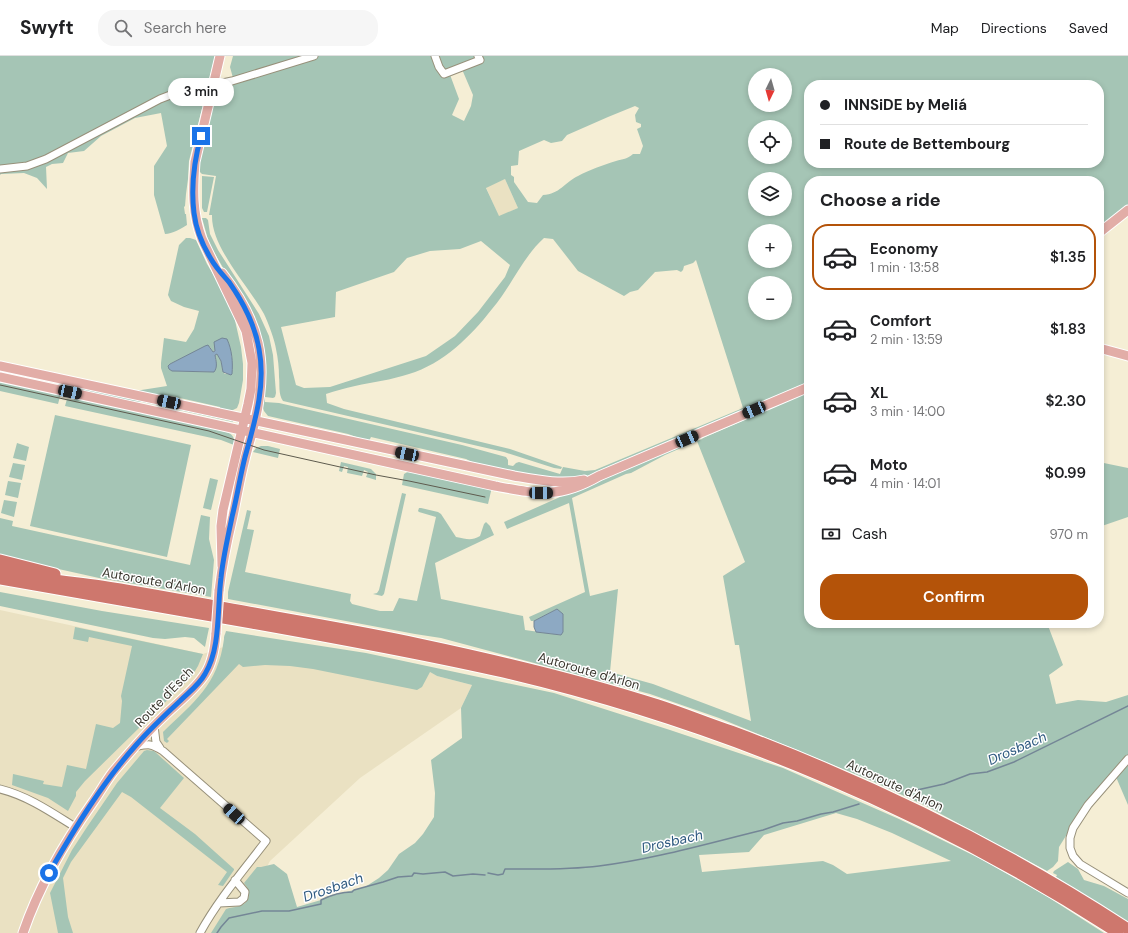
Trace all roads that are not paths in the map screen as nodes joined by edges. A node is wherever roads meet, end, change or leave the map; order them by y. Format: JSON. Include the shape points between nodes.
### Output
{"nodes":[{"id":1,"x":220,"y":56,"type":"edge"},
{"id":2,"x":314,"y":56,"type":"edge"},
{"id":3,"x":434,"y":56,"type":"edge"},
{"id":4,"x":478,"y":56,"type":"edge"},
{"id":5,"x":213,"y":85,"type":"junction"},
{"id":6,"x":0,"y":169,"type":"edge"},
{"id":7,"x":1128,"y":210,"type":"edge"},
{"id":8,"x":1104,"y":229,"type":"edge"},
{"id":9,"x":212,"y":261,"type":"junction"},
{"id":10,"x":1104,"y":349,"type":"edge"},
{"id":11,"x":1128,"y":356,"type":"edge"},
{"id":12,"x":0,"y":366,"type":"edge"},
{"id":13,"x":0,"y":376,"type":"edge"},
{"id":14,"x":804,"y":389,"type":"edge"},
{"id":15,"x":244,"y":418,"type":"junction"},
{"id":16,"x":255,"y":421,"type":"junction"},
{"id":17,"x":241,"y":430,"type":"junction"},
{"id":18,"x":253,"y":432,"type":"junction"},
{"id":19,"x":599,"y":476,"type":"junction"},
{"id":20,"x":0,"y":560,"type":"edge"},
{"id":21,"x":222,"y":566,"type":"junction"},
{"id":22,"x":0,"y":570,"type":"edge"},
{"id":23,"x":0,"y":579,"type":"edge"},
{"id":24,"x":100,"y":586,"type":"junction"},
{"id":25,"x":154,"y":726,"type":"junction"},
{"id":26,"x":134,"y":747,"type":"junction"},
{"id":27,"x":163,"y":751,"type":"junction"},
{"id":28,"x":1128,"y":759,"type":"edge"},
{"id":29,"x":0,"y":789,"type":"edge"},
{"id":30,"x":75,"y":827,"type":"junction"},
{"id":31,"x":235,"y":880,"type":"junction"},
{"id":32,"x":1128,"y":893,"type":"edge"},
{"id":33,"x":219,"y":903,"type":"junction"},
{"id":34,"x":1128,"y":929,"type":"edge"},
{"id":35,"x":22,"y":933,"type":"edge"},
{"id":36,"x":200,"y":933,"type":"edge"},
{"id":37,"x":1118,"y":933,"type":"edge"}],
"edges":[{"from":1,"to":5,"type":"main road"},
{"from":2,"to":5,"type":"street"},
{"from":3,"to":4,"type":"street","via":[[444,74],[480,60]]},
{"from":5,"to":6,"type":"street","via":[[202,85],[160,99],[46,159],[27,166]]},
{"from":5,"to":9,"type":"main road","via":[[197,149],[194,177],[195,217]]},
{"from":7,"to":8,"type":"main road"},
{"from":9,"to":15,"type":"main road","name":"Route d'Esch","via":[[246,331],[251,353],[251,389]]},
{"from":9,"to":16,"type":"main road","name":"Route d'Esch","via":[[236,294],[256,332],[262,374]]},
{"from":10,"to":11,"type":"main road"},
{"from":12,"to":15,"type":"main road"},
{"from":13,"to":17,"type":"main road"},
{"from":14,"to":19,"type":"main road"},
{"from":15,"to":16,"type":"main road"},
{"from":15,"to":17,"type":"main road","name":"Route d'Esch"},
{"from":16,"to":18,"type":"main road","name":"Route d'Esch"},
{"from":16,"to":19,"type":"main road","via":[[535,480],[569,483]]},
{"from":17,"to":18,"type":"main road"},
{"from":17,"to":21,"type":"main road","name":"Route d'Esch","via":[[221,526]]},
{"from":18,"to":19,"type":"main road","via":[[528,492],[564,492]]},
{"from":18,"to":21,"type":"main road","name":"Route d'Esch"},
{"from":20,"to":24,"type":"highway"},
{"from":21,"to":25,"type":"main road","name":"Route d'Esch","bridge":true,"via":[[215,645],[205,674],[198,684]]},
{"from":22,"to":24,"type":"highway","name":"Autoroute d'Arlon"},
{"from":23,"to":37,"type":"highway","name":"Autoroute d'Arlon","via":[[412,652],[518,676],[644,710],[774,756],[913,817],[1038,883]]},
{"from":24,"to":34,"type":"highway","name":"Autoroute d'Arlon","via":[[420,644],[566,678],[660,706],[777,748],[923,813],[1042,876]]},
{"from":25,"to":26,"type":"main road","name":"Route d'Esch"},
{"from":25,"to":27,"type":"street","via":[[156,742]]},
{"from":26,"to":27,"type":"street","via":[[148,744]]},
{"from":26,"to":30,"type":"main road","name":"Route d'Esch","via":[[113,772]]},
{"from":27,"to":31,"type":"street","via":[[266,841]]},
{"from":28,"to":32,"type":"street","via":[[1088,805],[1073,828],[1070,838],[1073,856],[1080,864]]},
{"from":29,"to":30,"type":"street","via":[[26,798]]},
{"from":30,"to":35,"type":"main road","name":"Route d'Esch","via":[[49,873]]},
{"from":31,"to":33,"type":"street"},
{"from":31,"to":33,"type":"street","via":[[245,892],[244,898],[239,902]]},
{"from":33,"to":36,"type":"street"}]}
